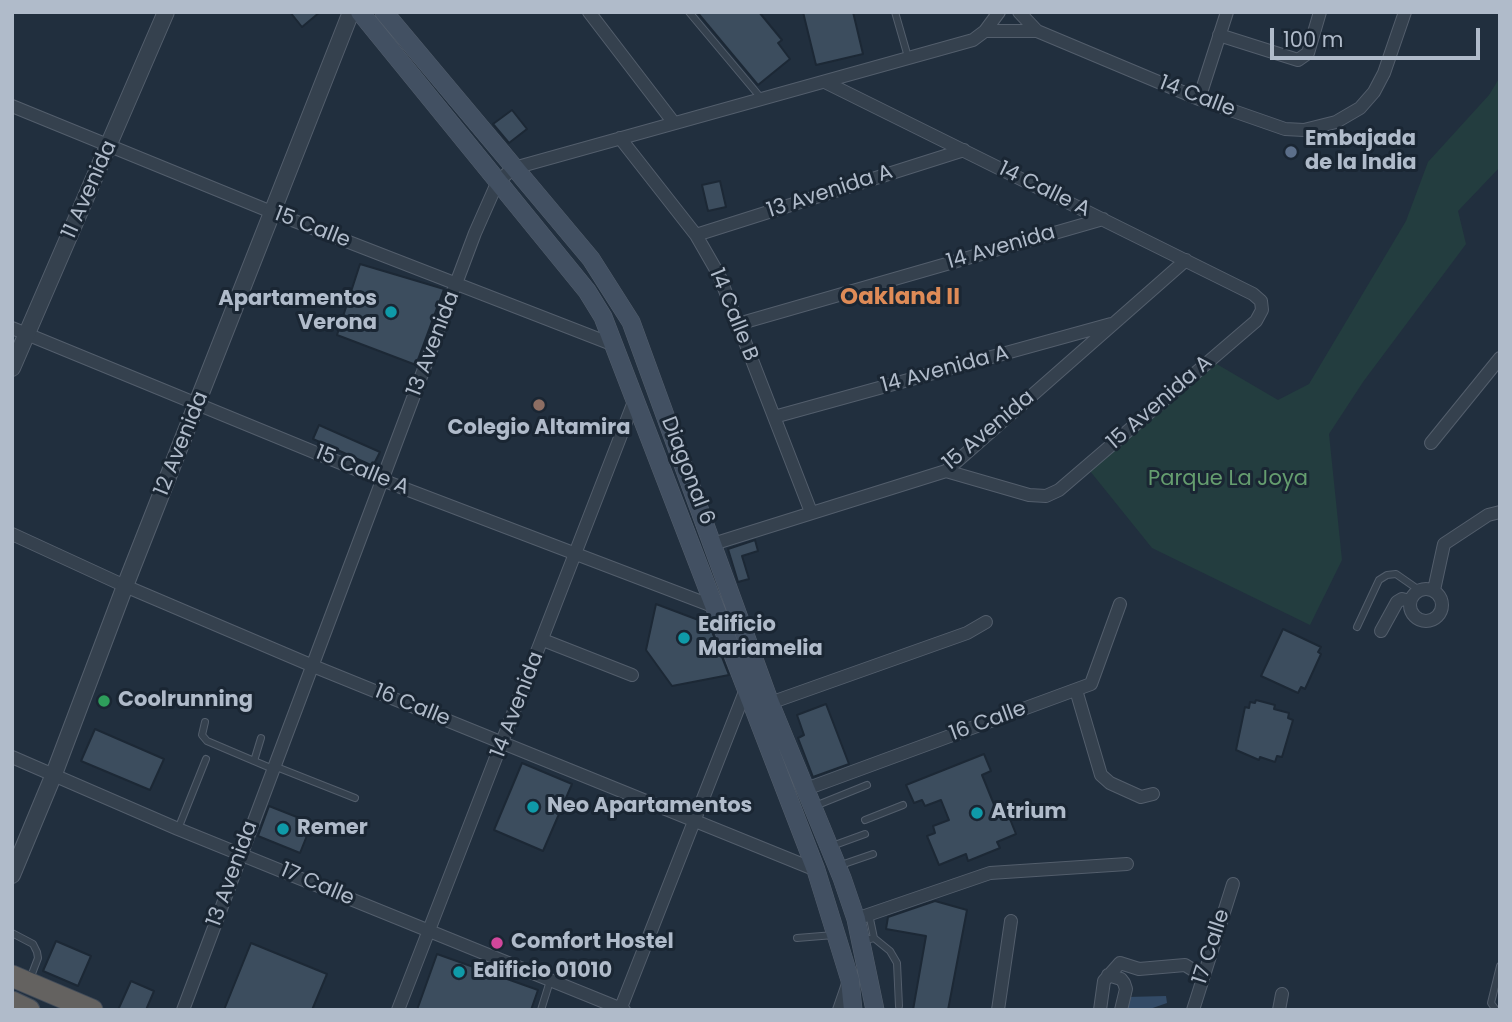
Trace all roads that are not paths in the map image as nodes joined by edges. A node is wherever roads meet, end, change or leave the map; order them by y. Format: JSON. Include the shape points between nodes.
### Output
{"nodes":[{"id":1,"x":166,"y":12,"type":"edge"},
{"id":2,"x":351,"y":12,"type":"edge"},
{"id":3,"x":360,"y":12,"type":"edge"},
{"id":4,"x":384,"y":12,"type":"edge"},
{"id":5,"x":589,"y":12,"type":"edge"},
{"id":6,"x":689,"y":12,"type":"edge"},
{"id":7,"x":895,"y":12,"type":"edge"},
{"id":8,"x":999,"y":12,"type":"edge"},
{"id":9,"x":1019,"y":12,"type":"edge"},
{"id":10,"x":1227,"y":12,"type":"edge"},
{"id":11,"x":1320,"y":12,"type":"edge"},
{"id":12,"x":1405,"y":12,"type":"edge"},
{"id":13,"x":985,"y":31,"type":"junction"},
{"id":14,"x":1037,"y":32,"type":"junction"},
{"id":15,"x":1219,"y":35,"type":"junction"},
{"id":16,"x":908,"y":59,"type":"junction"},
{"id":17,"x":825,"y":82,"type":"junction"},
{"id":18,"x":763,"y":99,"type":"junction"},
{"id":19,"x":1199,"y":99,"type":"junction"},
{"id":20,"x":12,"y":106,"type":"edge"},
{"id":21,"x":674,"y":123,"type":"junction"},
{"id":22,"x":620,"y":138,"type":"junction"},
{"id":23,"x":110,"y":145,"type":"junction"},
{"id":24,"x":964,"y":150,"type":"junction"},
{"id":25,"x":514,"y":168,"type":"junction"},
{"id":26,"x":498,"y":181,"type":"junction"},
{"id":27,"x":274,"y":213,"type":"junction"},
{"id":28,"x":1103,"y":219,"type":"junction"},
{"id":29,"x":696,"y":235,"type":"junction"},
{"id":30,"x":1186,"y":260,"type":"junction"},
{"id":31,"x":458,"y":283,"type":"junction"},
{"id":32,"x":1261,"y":301,"type":"joint"},
{"id":33,"x":1115,"y":323,"type":"junction"},
{"id":34,"x":738,"y":324,"type":"junction"},
{"id":35,"x":20,"y":331,"type":"edge"},
{"id":36,"x":614,"y":345,"type":"junction"},
{"id":37,"x":1500,"y":358,"type":"edge"},
{"id":38,"x":12,"y":368,"type":"edge"},
{"id":39,"x":635,"y":399,"type":"junction"},
{"id":40,"x":198,"y":405,"type":"junction"},
{"id":41,"x":774,"y":417,"type":"junction"},
{"id":42,"x":1431,"y":443,"type":"dead end"},
{"id":43,"x":946,"y":471,"type":"junction"},
{"id":44,"x":382,"y":480,"type":"junction"},
{"id":45,"x":811,"y":512,"type":"junction"},
{"id":46,"x":1494,"y":513,"type":"edge"},
{"id":47,"x":12,"y":534,"type":"edge"},
{"id":48,"x":713,"y":544,"type":"junction"},
{"id":49,"x":576,"y":556,"type":"junction"},
{"id":50,"x":125,"y":586,"type":"junction"},
{"id":51,"x":1419,"y":590,"type":"junction"},
{"id":52,"x":1434,"y":590,"type":"junction"},
{"id":53,"x":1410,"y":601,"type":"junction"},
{"id":54,"x":1120,"y":604,"type":"dead end"},
{"id":55,"x":715,"y":607,"type":"junction"},
{"id":56,"x":986,"y":622,"type":"dead end"},
{"id":57,"x":1357,"y":627,"type":"dead end"},
{"id":58,"x":1381,"y":631,"type":"dead end"},
{"id":59,"x":543,"y":640,"type":"junction"},
{"id":60,"x":313,"y":666,"type":"junction"},
{"id":61,"x":632,"y":675,"type":"dead end"},
{"id":62,"x":746,"y":689,"type":"junction"},
{"id":63,"x":1076,"y":690,"type":"junction"},
{"id":64,"x":770,"y":703,"type":"junction"},
{"id":65,"x":205,"y":722,"type":"dead end"},
{"id":66,"x":261,"y":738,"type":"dead end"},
{"id":67,"x":503,"y":742,"type":"junction"},
{"id":68,"x":12,"y":757,"type":"edge"},
{"id":69,"x":206,"y":759,"type":"dead end"},
{"id":70,"x":254,"y":761,"type":"junction"},
{"id":71,"x":274,"y":767,"type":"junction"},
{"id":72,"x":54,"y":774,"type":"junction"},
{"id":73,"x":867,"y":785,"type":"dead end"},
{"id":74,"x":806,"y":789,"type":"junction"},
{"id":75,"x":1153,"y":794,"type":"dead end"},
{"id":76,"x":355,"y":798,"type":"dead end"},
{"id":77,"x":903,"y":805,"type":"dead end"},
{"id":78,"x":813,"y":807,"type":"junction"},
{"id":79,"x":694,"y":818,"type":"junction"},
{"id":80,"x":865,"y":820,"type":"dead end"},
{"id":81,"x":178,"y":829,"type":"junction"},
{"id":82,"x":865,"y":834,"type":"dead end"},
{"id":83,"x":831,"y":847,"type":"junction"},
{"id":84,"x":240,"y":853,"type":"junction"},
{"id":85,"x":873,"y":854,"type":"dead end"},
{"id":86,"x":1127,"y":864,"type":"dead end"},
{"id":87,"x":838,"y":866,"type":"junction"},
{"id":88,"x":816,"y":870,"type":"junction"},
{"id":89,"x":12,"y":875,"type":"edge"},
{"id":90,"x":1233,"y":884,"type":"dead end"},
{"id":91,"x":863,"y":916,"type":"junction"},
{"id":92,"x":1011,"y":921,"type":"dead end"},
{"id":93,"x":430,"y":932,"type":"junction"},
{"id":94,"x":12,"y":933,"type":"edge"},
{"id":95,"x":837,"y":935,"type":"junction"},
{"id":96,"x":797,"y":938,"type":"dead end"},
{"id":97,"x":867,"y":940,"type":"junction"},
{"id":98,"x":1500,"y":965,"type":"edge"},
{"id":99,"x":1108,"y":975,"type":"junction"},
{"id":100,"x":868,"y":976,"type":"junction"},
{"id":101,"x":1203,"y":976,"type":"junction"},
{"id":102,"x":20,"y":979,"type":"edge"},
{"id":103,"x":850,"y":980,"type":"junction"},
{"id":104,"x":550,"y":981,"type":"junction"},
{"id":105,"x":1282,"y":993,"type":"dead end"},
{"id":106,"x":12,"y":1002,"type":"edge"},
{"id":107,"x":899,"y":1006,"type":"dead end"},
{"id":108,"x":621,"y":1009,"type":"edge"},
{"id":109,"x":29,"y":1010,"type":"edge"},
{"id":110,"x":92,"y":1010,"type":"edge"},
{"id":111,"x":183,"y":1010,"type":"edge"},
{"id":112,"x":398,"y":1010,"type":"edge"},
{"id":113,"x":541,"y":1010,"type":"edge"},
{"id":114,"x":839,"y":1010,"type":"edge"},
{"id":115,"x":853,"y":1010,"type":"edge"},
{"id":116,"x":875,"y":1010,"type":"edge"},
{"id":117,"x":998,"y":1010,"type":"edge"},
{"id":118,"x":1100,"y":1010,"type":"edge"},
{"id":119,"x":1121,"y":1010,"type":"edge"},
{"id":120,"x":1193,"y":1010,"type":"edge"},
{"id":121,"x":1279,"y":1010,"type":"edge"},
{"id":122,"x":1496,"y":1010,"type":"edge"}],
"edges":[{"from":1,"to":23,"type":"street","name":"11 Avenida"},
{"from":2,"to":27,"type":"street","name":"12 Avenida"},
{"from":3,"to":26,"type":"main road","name":"Diagonal 6"},
{"from":4,"to":25,"type":"main road","name":"Diagonal 6"},
{"from":5,"to":21,"type":"street"},
{"from":6,"to":18,"type":"lane"},
{"from":7,"to":16,"type":"lane"},
{"from":8,"to":13,"type":"street","name":"13 Avenida"},
{"from":9,"to":14,"type":"street","name":"14 Calle"},
{"from":10,"to":15,"type":"street"},
{"from":11,"to":15,"type":"street","via":[[1308,53],[1298,60]]},
{"from":12,"to":19,"type":"street","name":"14 Calle","via":[[1384,73],[1360,108],[1336,122],[1304,130],[1285,129]]},
{"from":13,"to":14,"type":"street","name":"14 Calle"},
{"from":13,"to":16,"type":"street","name":"13 Avenida","via":[[974,40]]},
{"from":14,"to":19,"type":"street","name":"14 Calle"},
{"from":15,"to":19,"type":"street"},
{"from":16,"to":17,"type":"street","name":"13 Avenida"},
{"from":17,"to":18,"type":"street","name":"13 Avenida"},
{"from":17,"to":24,"type":"street","name":"14 Calle A"},
{"from":18,"to":21,"type":"street","name":"13 Avenida"},
{"from":20,"to":23,"type":"street","name":"15 Calle"},
{"from":21,"to":22,"type":"street","name":"13 Avenida"},
{"from":22,"to":25,"type":"street","name":"13 Avenida"},
{"from":22,"to":29,"type":"street","name":"14 Calle B"},
{"from":23,"to":27,"type":"street","name":"15 Calle"},
{"from":23,"to":35,"type":"street","name":"11 Avenida"},
{"from":24,"to":28,"type":"street","name":"14 Calle A"},
{"from":24,"to":29,"type":"street","name":"13 Avenida A"},
{"from":25,"to":26,"type":"street","name":"13 Avenida"},
{"from":25,"to":48,"type":"main road","name":"Diagonal 6","via":[[592,260],[631,321]]},
{"from":26,"to":31,"type":"street","name":"13 Avenida"},
{"from":26,"to":36,"type":"main road","name":"Diagonal 6","via":[[594,300]]},
{"from":27,"to":31,"type":"street","name":"15 Calle"},
{"from":27,"to":40,"type":"street","name":"12 Avenida"},
{"from":28,"to":30,"type":"street","name":"14 Calle A"},
{"from":28,"to":34,"type":"street","name":"14 Avenida"},
{"from":29,"to":34,"type":"street","name":"14 Calle B","via":[[719,275]]},
{"from":30,"to":32,"type":"street","name":"14 Calle A"},
{"from":30,"to":33,"type":"street","name":"15 Avenida"},
{"from":31,"to":36,"type":"street","name":"15 Calle"},
{"from":31,"to":44,"type":"street","name":"13 Avenida"},
{"from":32,"to":43,"type":"street","name":"15 Avenida A","via":[[1256,321],[1059,490],[1046,496],[1029,495]]},
{"from":33,"to":41,"type":"street","name":"14 Avenida A"},
{"from":33,"to":43,"type":"street","name":"15 Avenida"},
{"from":34,"to":41,"type":"street","name":"14 Calle B"},
{"from":35,"to":38,"type":"street","name":"11 Avenida"},
{"from":35,"to":40,"type":"street","name":"15 Calle A"},
{"from":36,"to":39,"type":"main road","name":"Diagonal 6"},
{"from":37,"to":42,"type":"street"},
{"from":39,"to":49,"type":"street","name":"14 Avenida"},
{"from":39,"to":55,"type":"main road","name":"Diagonal 6"},
{"from":40,"to":44,"type":"street","name":"15 Calle A"},
{"from":40,"to":50,"type":"street","name":"12 Avenida"},
{"from":41,"to":45,"type":"street","name":"14 Calle B"},
{"from":43,"to":45,"type":"street","name":"15 Avenida"},
{"from":44,"to":49,"type":"street","name":"15 Calle A"},
{"from":44,"to":60,"type":"street","name":"13 Avenida"},
{"from":45,"to":48,"type":"street","name":"15 Avenida"},
{"from":46,"to":52,"type":"street","via":[[1444,544]]},
{"from":47,"to":50,"type":"street","name":"16 Calle"},
{"from":48,"to":64,"type":"main road","name":"Diagonal 6"},
{"from":49,"to":55,"type":"street","name":"15 Calle A"},
{"from":49,"to":59,"type":"street","name":"14 Avenida"},
{"from":50,"to":60,"type":"street","name":"16 Calle"},
{"from":50,"to":72,"type":"street","name":"12 Avenida"},
{"from":51,"to":52,"type":"street"},
{"from":51,"to":53,"type":"street"},
{"from":51,"to":57,"type":"lane","via":[[1396,574],[1387,575],[1380,580]]},
{"from":52,"to":53,"type":"street","via":[[1443,601],[1434,620],[1413,616]]},
{"from":53,"to":58,"type":"street","via":[[1397,602]]},
{"from":54,"to":63,"type":"street","name":"16 Calle","via":[[1091,684]]},
{"from":55,"to":62,"type":"main road","name":"Diagonal 6"},
{"from":56,"to":64,"type":"street"},
{"from":59,"to":61,"type":"street"},
{"from":59,"to":67,"type":"street","name":"14 Avenida"},
{"from":60,"to":67,"type":"street","name":"16 Calle"},
{"from":60,"to":71,"type":"street","name":"13 Avenida"},
{"from":62,"to":79,"type":"street"},
{"from":62,"to":88,"type":"main road","name":"Diagonal 6"},
{"from":63,"to":74,"type":"street","name":"16 Calle"},
{"from":63,"to":75,"type":"street","via":[[1101,775],[1141,797]]},
{"from":64,"to":74,"type":"main road","name":"Diagonal 6"},
{"from":65,"to":70,"type":"lane","via":[[202,735],[207,741]]},
{"from":66,"to":70,"type":"lane"},
{"from":67,"to":79,"type":"street","name":"16 Calle"},
{"from":67,"to":93,"type":"street","name":"14 Avenida"},
{"from":68,"to":72,"type":"street","name":"17 Calle"},
{"from":69,"to":81,"type":"lane"},
{"from":70,"to":71,"type":"lane"},
{"from":71,"to":76,"type":"lane"},
{"from":71,"to":84,"type":"street","name":"13 Avenida"},
{"from":72,"to":81,"type":"street","name":"17 Calle"},
{"from":72,"to":89,"type":"street","name":"12 Avenida"},
{"from":73,"to":78,"type":"lane"},
{"from":74,"to":78,"type":"main road","name":"Diagonal 6"},
{"from":77,"to":80,"type":"lane"},
{"from":78,"to":83,"type":"main road","name":"Diagonal 6"},
{"from":79,"to":88,"type":"street","name":"16 Calle"},
{"from":79,"to":108,"type":"street"},
{"from":81,"to":84,"type":"street","name":"17 Calle"},
{"from":82,"to":83,"type":"lane"},
{"from":83,"to":87,"type":"main road","name":"Diagonal 6"},
{"from":84,"to":93,"type":"street","name":"17 Calle"},
{"from":84,"to":111,"type":"street","name":"13 Avenida"},
{"from":85,"to":87,"type":"lane"},
{"from":86,"to":91,"type":"street","via":[[989,873]]},
{"from":87,"to":91,"type":"main road","name":"Diagonal 6"},
{"from":88,"to":95,"type":"main road","name":"Diagonal 6"},
{"from":90,"to":101,"type":"street","name":"17 Calle"},
{"from":91,"to":97,"type":"main road","name":"Diagonal 6"},
{"from":92,"to":117,"type":"street"},
{"from":93,"to":104,"type":"street","name":"17 Calle"},
{"from":93,"to":112,"type":"street","name":"14 Avenida"},
{"from":94,"to":102,"type":"lane","via":[[33,944],[37,952],[38,958]]},
{"from":95,"to":96,"type":"lane"},
{"from":95,"to":103,"type":"main road","name":"Diagonal 6"},
{"from":97,"to":100,"type":"main road","name":"Diagonal 6"},
{"from":97,"to":107,"type":"lane","via":[[884,944],[897,963]]},
{"from":98,"to":122,"type":"lane","via":[[1491,1003]]},
{"from":99,"to":101,"type":"street","via":[[1120,963],[1139,969],[1185,965]]},
{"from":99,"to":118,"type":"street"},
{"from":99,"to":119,"type":"street","via":[[1124,983]]},
{"from":100,"to":103,"type":"street"},
{"from":100,"to":116,"type":"main road","name":"Diagonal 6"},
{"from":101,"to":120,"type":"street","name":"17 Calle"},
{"from":102,"to":110,"type":"highway"},
{"from":103,"to":114,"type":"street"},
{"from":103,"to":115,"type":"main road","name":"Diagonal 6"},
{"from":104,"to":108,"type":"street","name":"17 Calle"},
{"from":104,"to":113,"type":"lane"},
{"from":105,"to":121,"type":"street"},
{"from":106,"to":109,"type":"highway"}]}
